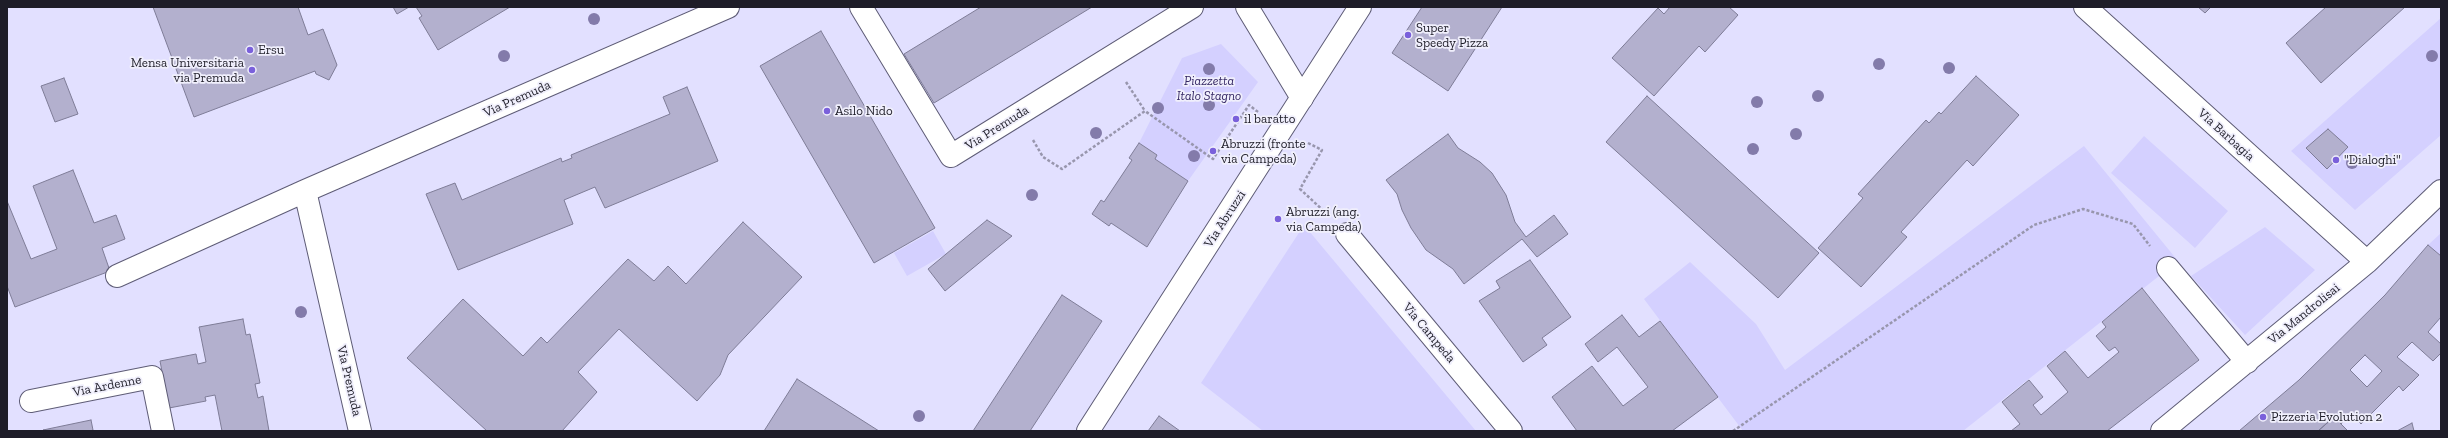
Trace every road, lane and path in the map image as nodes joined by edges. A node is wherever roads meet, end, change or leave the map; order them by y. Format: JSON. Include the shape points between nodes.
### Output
{"nodes":[{"id":1,"x":728,"y":7,"type":"edge"},
{"id":2,"x":861,"y":7,"type":"edge"},
{"id":3,"x":1192,"y":7,"type":"edge"},
{"id":4,"x":1247,"y":7,"type":"edge"},
{"id":5,"x":1360,"y":7,"type":"edge"},
{"id":6,"x":2085,"y":7,"type":"edge"},
{"id":7,"x":1110,"y":58,"type":"junction"},
{"id":8,"x":1302,"y":98,"type":"junction"},
{"id":9,"x":1145,"y":111,"type":"junction"},
{"id":10,"x":1018,"y":115,"type":"junction"},
{"id":11,"x":1284,"y":129,"type":"junction"},
{"id":12,"x":305,"y":191,"type":"junction"},
{"id":13,"x":2441,"y":191,"type":"edge"},
{"id":14,"x":1347,"y":234,"type":"joint"},
{"id":15,"x":2367,"y":262,"type":"junction"},
{"id":16,"x":2168,"y":268,"type":"joint"},
{"id":17,"x":117,"y":276,"type":"dead end"},
{"id":18,"x":2247,"y":362,"type":"junction"},
{"id":19,"x":31,"y":401,"type":"dead end"},
{"id":20,"x":163,"y":431,"type":"edge"},
{"id":21,"x":360,"y":431,"type":"edge"},
{"id":22,"x":1088,"y":431,"type":"edge"},
{"id":23,"x":1511,"y":431,"type":"edge"},
{"id":24,"x":1733,"y":431,"type":"edge"},
{"id":25,"x":2162,"y":431,"type":"edge"}],
"edges":[{"from":1,"to":12,"type":"street","name":"Via Premuda"},
{"from":2,"to":10,"type":"street","name":"Via Premuda","via":[[951,156]]},
{"from":3,"to":7,"type":"street","name":"Via Premuda"},
{"from":4,"to":8,"type":"street"},
{"from":5,"to":8,"type":"street","name":"Via Abruzzi"},
{"from":6,"to":15,"type":"street","name":"Via Barbagia"},
{"from":7,"to":9,"type":"path"},
{"from":7,"to":10,"type":"street","name":"Via Premuda"},
{"from":8,"to":11,"type":"street","name":"Via Abruzzi"},
{"from":9,"to":10,"type":"path","via":[[1062,169],[1043,157]]},
{"from":9,"to":11,"type":"path","via":[[1213,159],[1248,106]]},
{"from":11,"to":14,"type":"path","via":[[1322,150],[1300,189]]},
{"from":11,"to":22,"type":"street","name":"Via Abruzzi"},
{"from":12,"to":17,"type":"street","name":"Via Premuda"},
{"from":12,"to":21,"type":"street","name":"Via Premuda"},
{"from":13,"to":15,"type":"street","name":"Via Mandrolisai"},
{"from":14,"to":23,"type":"street","name":"Via Campeda"},
{"from":15,"to":18,"type":"street","name":"Via Mandrolisai"},
{"from":16,"to":18,"type":"street"},
{"from":16,"to":24,"type":"path","via":[[2133,224],[2083,209],[2034,225]]},
{"from":18,"to":25,"type":"street","name":"Via Mandrolisai"},
{"from":19,"to":20,"type":"street","name":"Via Ardenne","via":[[152,377]]}]}
